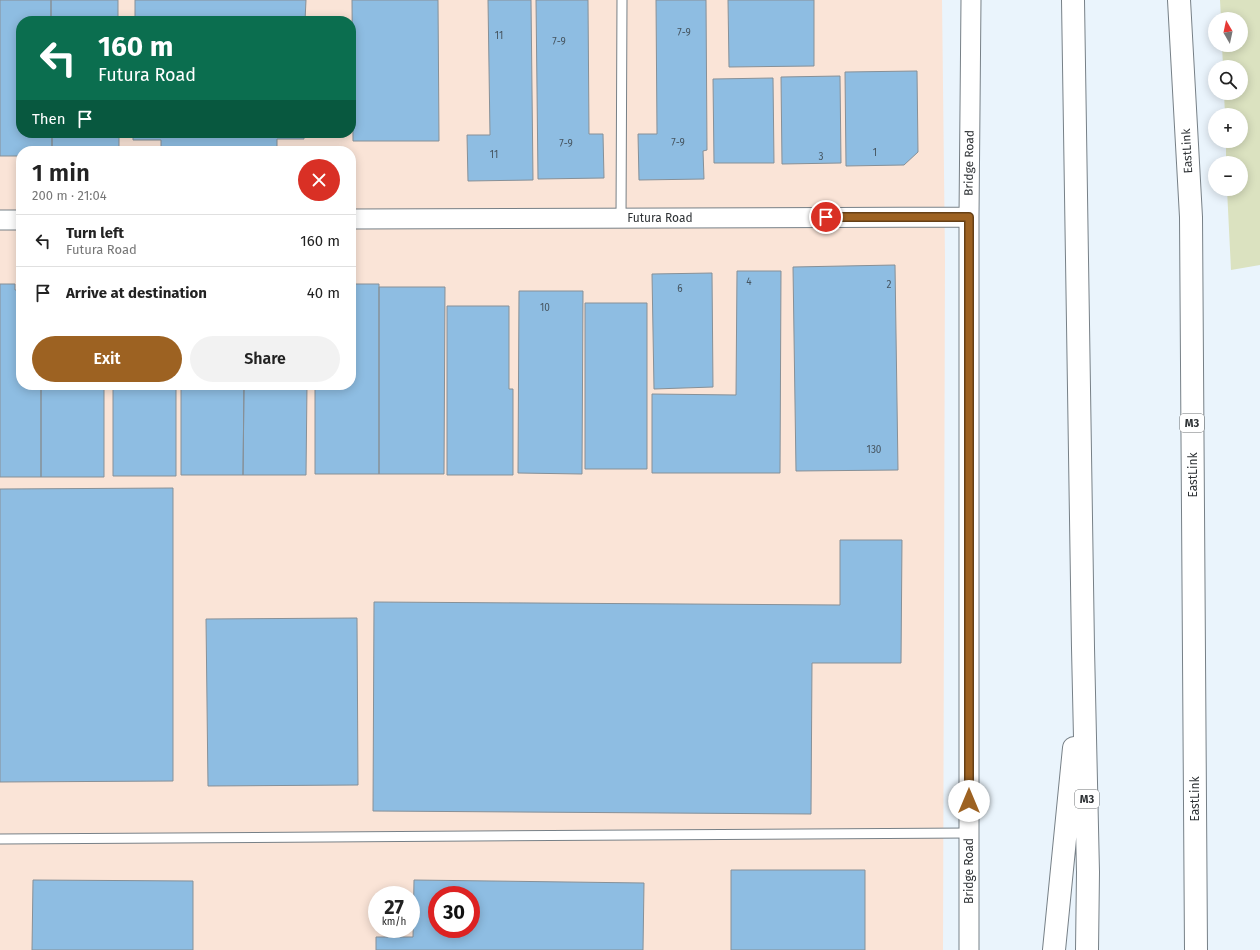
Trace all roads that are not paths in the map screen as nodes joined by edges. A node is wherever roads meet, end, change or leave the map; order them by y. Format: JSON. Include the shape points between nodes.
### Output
{"nodes":[{"id":1,"x":622,"y":0,"type":"edge"},
{"id":2,"x":972,"y":0,"type":"edge"},
{"id":3,"x":1073,"y":0,"type":"edge"},
{"id":4,"x":1179,"y":0,"type":"edge"},
{"id":5,"x":969,"y":217,"type":"junction"},
{"id":6,"x":621,"y":218,"type":"junction"},
{"id":7,"x":356,"y":219,"type":"edge"},
{"id":8,"x":0,"y":220,"type":"edge"},
{"id":9,"x":16,"y":220,"type":"edge"},
{"id":10,"x":1083,"y":648,"type":"junction"},
{"id":11,"x":969,"y":833,"type":"junction"},
{"id":12,"x":0,"y":839,"type":"edge"},
{"id":13,"x":1195,"y":846,"type":"junction"},
{"id":14,"x":969,"y":950,"type":"edge"},
{"id":15,"x":1054,"y":950,"type":"edge"},
{"id":16,"x":1087,"y":950,"type":"edge"},
{"id":17,"x":1196,"y":950,"type":"edge"},
{"id":18,"x":1211,"y":950,"type":"edge"}],
"edges":[{"from":1,"to":6,"type":"lane"},
{"from":2,"to":5,"type":"street","name":"Bridge Road"},
{"from":3,"to":10,"type":"highway","number":"M3"},
{"from":4,"to":13,"type":"highway","name":"EastLink","number":"M3","via":[[1191,217]]},
{"from":5,"to":6,"type":"street","name":"Futura Road"},
{"from":5,"to":11,"type":"street","name":"Bridge Road"},
{"from":6,"to":7,"type":"street","name":"Futura Road"},
{"from":8,"to":9,"type":"street"},
{"from":10,"to":15,"type":"highway"},
{"from":10,"to":16,"type":"highway","number":"M3","via":[[1088,872]]},
{"from":11,"to":12,"type":"lane"},
{"from":11,"to":14,"type":"street","name":"Bridge Road"},
{"from":13,"to":17,"type":"highway","name":"EastLink","number":"M3"},
{"from":13,"to":18,"type":"highway"}]}
